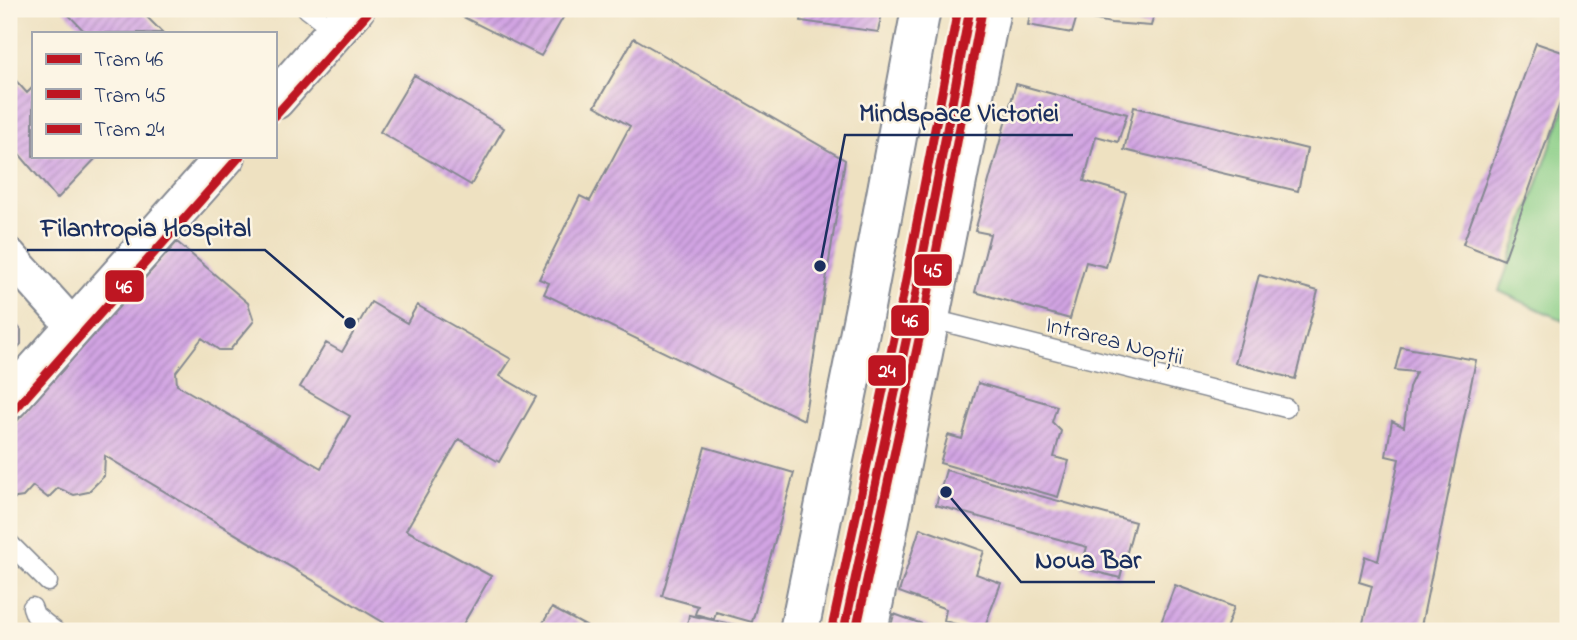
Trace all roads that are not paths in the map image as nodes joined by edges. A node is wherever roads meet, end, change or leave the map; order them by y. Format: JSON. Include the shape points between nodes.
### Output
{"nodes":[{"id":1,"x":920,"y":9,"type":"edge"},
{"id":2,"x":991,"y":9,"type":"edge"},
{"id":3,"x":333,"y":16,"type":"edge"},
{"id":4,"x":276,"y":99,"type":"edge"},
{"id":5,"x":224,"y":158,"type":"edge"},
{"id":6,"x":9,"y":255,"type":"edge"},
{"id":7,"x":932,"y":319,"type":"junction"},
{"id":8,"x":73,"y":326,"type":"junction"},
{"id":9,"x":9,"y":400,"type":"edge"},
{"id":10,"x":1286,"y":408,"type":"dead end"},
{"id":11,"x":9,"y":543,"type":"edge"},
{"id":12,"x":48,"y":582,"type":"dead end"},
{"id":13,"x":32,"y":607,"type":"dead end"},
{"id":14,"x":55,"y":631,"type":"edge"},
{"id":15,"x":799,"y":631,"type":"edge"},
{"id":16,"x":868,"y":631,"type":"edge"}],
"edges":[{"from":1,"to":15,"type":"main road"},
{"from":2,"to":7,"type":"main road"},
{"from":3,"to":4,"type":"main road"},
{"from":5,"to":8,"type":"main road"},
{"from":6,"to":8,"type":"street"},
{"from":7,"to":10,"type":"lane","name":"Intrarea Nopții"},
{"from":7,"to":16,"type":"main road"},
{"from":8,"to":9,"type":"main road"},
{"from":11,"to":12,"type":"lane"},
{"from":13,"to":14,"type":"lane"}]}
